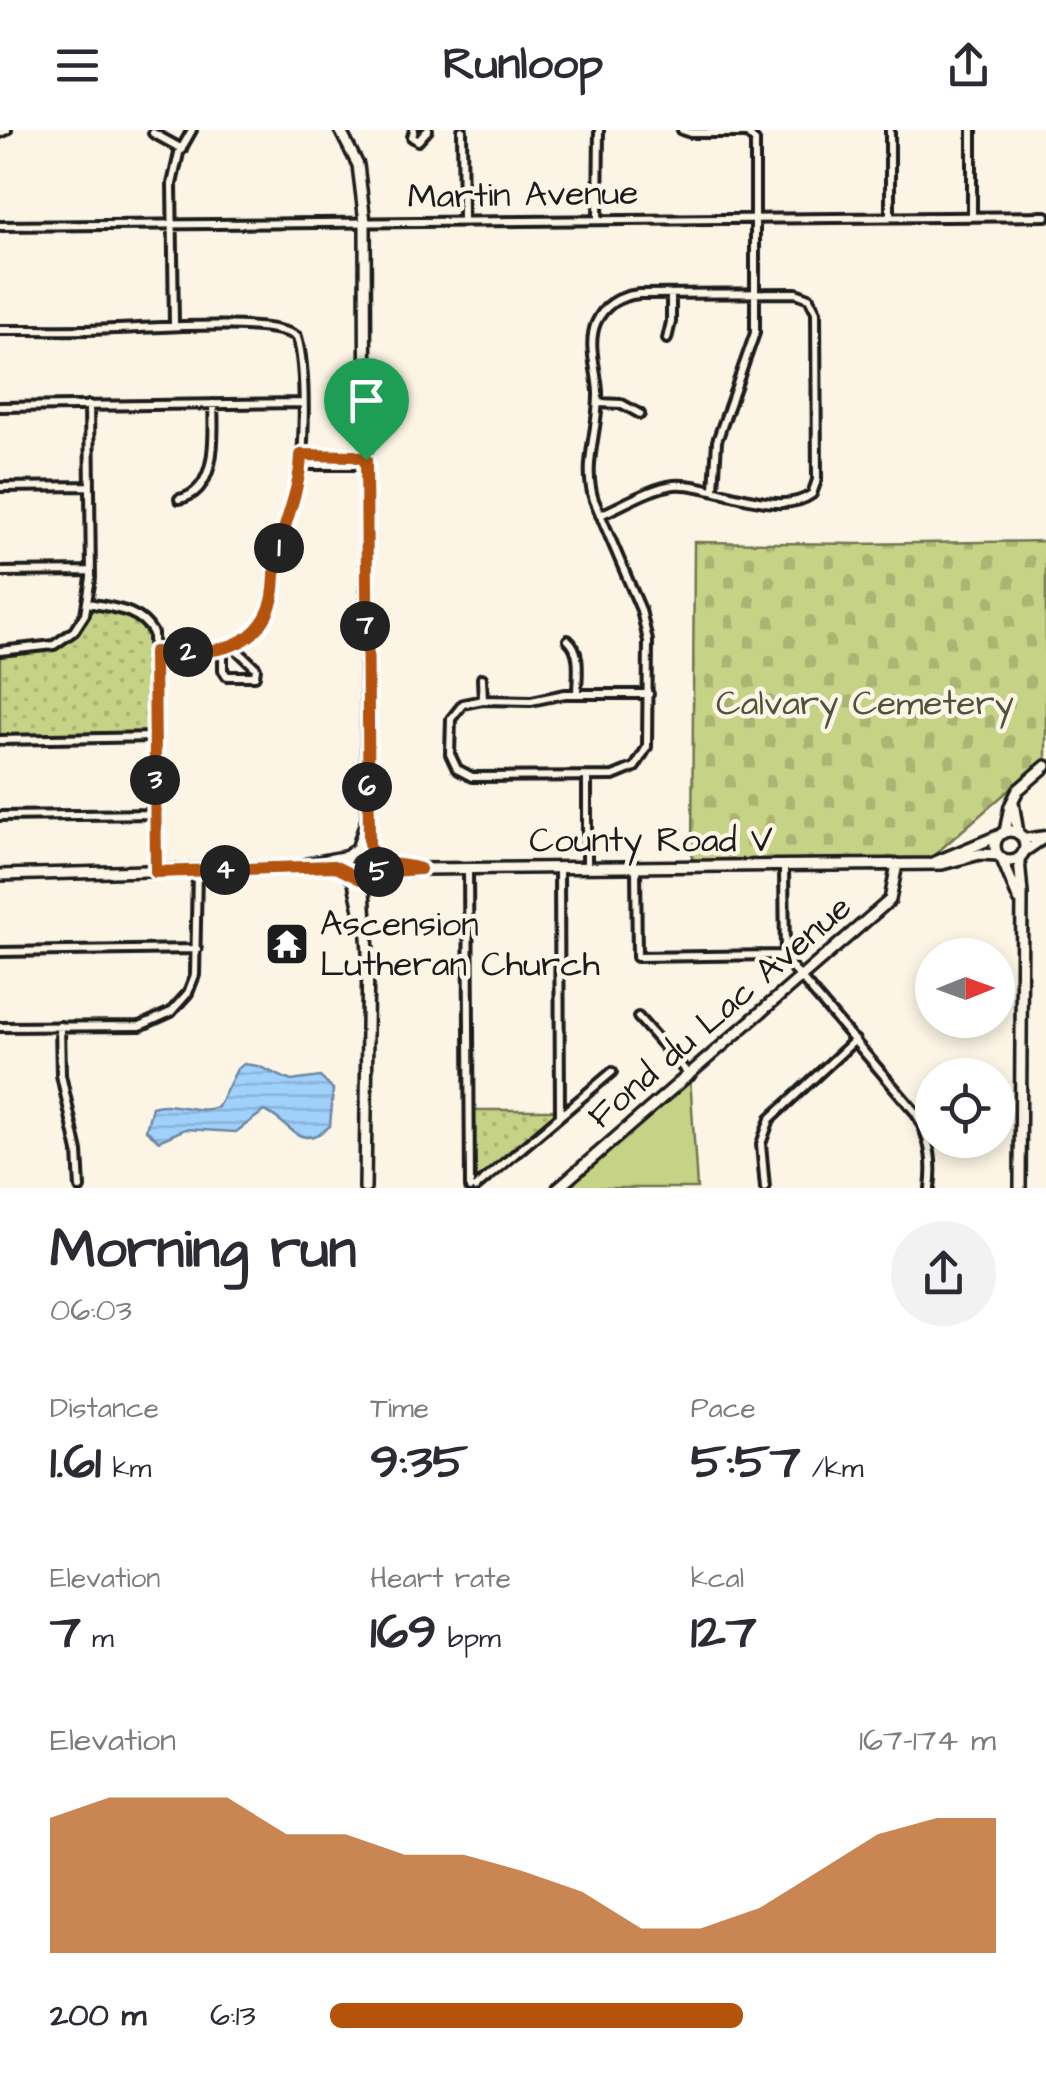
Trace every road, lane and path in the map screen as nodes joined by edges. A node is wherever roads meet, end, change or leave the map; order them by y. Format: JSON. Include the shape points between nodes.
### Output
{"nodes":[{"id":1,"x":7,"y":130,"type":"edge"},
{"id":2,"x":192,"y":130,"type":"edge"},
{"id":3,"x":414,"y":130,"type":"edge"},
{"id":4,"x":428,"y":130,"type":"edge"},
{"id":5,"x":462,"y":130,"type":"edge"},
{"id":6,"x":598,"y":130,"type":"edge"},
{"id":7,"x":682,"y":130,"type":"edge"},
{"id":8,"x":890,"y":130,"type":"edge"},
{"id":9,"x":972,"y":130,"type":"edge"},
{"id":10,"x":342,"y":131,"type":"edge"},
{"id":11,"x":0,"y":133,"type":"edge"},
{"id":12,"x":153,"y":133,"type":"dead end"},
{"id":13,"x":182,"y":149,"type":"junction"},
{"id":14,"x":1046,"y":216,"type":"edge"},
{"id":15,"x":890,"y":217,"type":"junction"},
{"id":16,"x":972,"y":217,"type":"junction"},
{"id":17,"x":755,"y":218,"type":"junction"},
{"id":18,"x":598,"y":219,"type":"junction"},
{"id":19,"x":463,"y":220,"type":"junction"},
{"id":20,"x":174,"y":222,"type":"junction"},
{"id":21,"x":365,"y":222,"type":"junction"},
{"id":22,"x":0,"y":226,"type":"edge"},
{"id":23,"x":756,"y":293,"type":"junction"},
{"id":24,"x":670,"y":294,"type":"junction"},
{"id":25,"x":174,"y":324,"type":"junction"},
{"id":26,"x":0,"y":330,"type":"edge"},
{"id":27,"x":667,"y":339,"type":"dead end"},
{"id":28,"x":302,"y":403,"type":"junction"},
{"id":29,"x":598,"y":403,"type":"junction"},
{"id":30,"x":213,"y":404,"type":"junction"},
{"id":31,"x":90,"y":406,"type":"junction"},
{"id":32,"x":0,"y":407,"type":"edge"},
{"id":33,"x":640,"y":414,"type":"dead end"},
{"id":34,"x":301,"y":455,"type":"junction"},
{"id":35,"x":366,"y":460,"type":"junction"},
{"id":36,"x":300,"y":465,"type":"junction"},
{"id":37,"x":90,"y":486,"type":"junction"},
{"id":38,"x":0,"y":487,"type":"edge"},
{"id":39,"x":714,"y":488,"type":"junction"},
{"id":40,"x":179,"y":499,"type":"dead end"},
{"id":41,"x":600,"y":515,"type":"junction"},
{"id":42,"x":91,"y":571,"type":"junction"},
{"id":43,"x":0,"y":572,"type":"edge"},
{"id":44,"x":88,"y":603,"type":"junction"},
{"id":45,"x":568,"y":640,"type":"dead end"},
{"id":46,"x":233,"y":646,"type":"junction"},
{"id":47,"x":223,"y":650,"type":"junction"},
{"id":48,"x":0,"y":651,"type":"edge"},
{"id":49,"x":154,"y":652,"type":"junction"},
{"id":50,"x":482,"y":678,"type":"dead end"},
{"id":51,"x":577,"y":694,"type":"junction"},
{"id":52,"x":649,"y":694,"type":"junction"},
{"id":53,"x":483,"y":700,"type":"junction"},
{"id":54,"x":155,"y":737,"type":"junction"},
{"id":55,"x":0,"y":740,"type":"edge"},
{"id":56,"x":1046,"y":766,"type":"edge"},
{"id":57,"x":588,"y":777,"type":"junction"},
{"id":58,"x":1013,"y":802,"type":"junction"},
{"id":59,"x":156,"y":814,"type":"junction"},
{"id":60,"x":0,"y":816,"type":"edge"},
{"id":61,"x":367,"y":819,"type":"junction"},
{"id":62,"x":1002,"y":834,"type":"junction"},
{"id":63,"x":1021,"y":836,"type":"junction"},
{"id":64,"x":1046,"y":836,"type":"edge"},
{"id":65,"x":357,"y":849,"type":"junction"},
{"id":66,"x":1022,"y":855,"type":"junction"},
{"id":67,"x":348,"y":856,"type":"junction"},
{"id":68,"x":373,"y":856,"type":"junction"},
{"id":69,"x":1000,"y":857,"type":"junction"},
{"id":70,"x":897,"y":864,"type":"junction"},
{"id":71,"x":931,"y":864,"type":"junction"},
{"id":72,"x":784,"y":866,"type":"junction"},
{"id":73,"x":636,"y":867,"type":"junction"},
{"id":74,"x":294,"y":868,"type":"junction"},
{"id":75,"x":468,"y":868,"type":"junction"},
{"id":76,"x":559,"y":868,"type":"junction"},
{"id":77,"x":587,"y":868,"type":"junction"},
{"id":78,"x":420,"y":869,"type":"junction"},
{"id":79,"x":197,"y":871,"type":"junction"},
{"id":80,"x":156,"y":872,"type":"junction"},
{"id":81,"x":350,"y":874,"type":"junction"},
{"id":82,"x":0,"y":875,"type":"edge"},
{"id":83,"x":371,"y":876,"type":"junction"},
{"id":84,"x":1021,"y":907,"type":"junction"},
{"id":85,"x":197,"y":949,"type":"junction"},
{"id":86,"x":0,"y":952,"type":"edge"},
{"id":87,"x":368,"y":952,"type":"junction"},
{"id":88,"x":784,"y":955,"type":"junction"},
{"id":89,"x":800,"y":979,"type":"junction"},
{"id":90,"x":638,"y":1017,"type":"dead end"},
{"id":91,"x":60,"y":1026,"type":"junction"},
{"id":92,"x":0,"y":1028,"type":"edge"},
{"id":93,"x":855,"y":1040,"type":"junction"},
{"id":94,"x":612,"y":1072,"type":"dead end"},
{"id":95,"x":690,"y":1076,"type":"junction"},
{"id":96,"x":560,"y":1116,"type":"junction"},
{"id":97,"x":80,"y":1188,"type":"edge"},
{"id":98,"x":365,"y":1188,"type":"edge"},
{"id":99,"x":473,"y":1188,"type":"edge"},
{"id":100,"x":558,"y":1188,"type":"edge"},
{"id":101,"x":765,"y":1188,"type":"edge"},
{"id":102,"x":930,"y":1188,"type":"edge"},
{"id":103,"x":1020,"y":1188,"type":"edge"}],
"edges":[{"from":1,"to":11,"type":"street"},
{"from":2,"to":13,"type":"street"},
{"from":3,"to":4,"type":"street","via":[[418,140]]},
{"from":5,"to":19,"type":"street"},
{"from":6,"to":18,"type":"street"},
{"from":7,"to":17,"type":"street","via":[[750,135]]},
{"from":8,"to":15,"type":"street"},
{"from":9,"to":16,"type":"street"},
{"from":10,"to":21,"type":"main road","via":[[362,178]]},
{"from":12,"to":13,"type":"street"},
{"from":13,"to":20,"type":"street","via":[[173,176]]},
{"from":14,"to":16,"type":"street","name":"Martin Avenue"},
{"from":15,"to":16,"type":"street","name":"Martin Avenue"},
{"from":15,"to":17,"type":"street","name":"Martin Avenue"},
{"from":17,"to":18,"type":"street","name":"Martin Avenue"},
{"from":17,"to":23,"type":"street"},
{"from":18,"to":19,"type":"street","name":"Martin Avenue"},
{"from":19,"to":21,"type":"street","name":"Martin Avenue"},
{"from":20,"to":21,"type":"street","name":"Martin Avenue"},
{"from":20,"to":22,"type":"street","name":"Martin Avenue"},
{"from":20,"to":25,"type":"street"},
{"from":21,"to":35,"type":"main road"},
{"from":23,"to":24,"type":"street"},
{"from":23,"to":39,"type":"street","via":[[753,346],[717,441]]},
{"from":23,"to":39,"type":"street","via":[[801,294],[816,308],[816,485],[797,501],[746,500]]},
{"from":24,"to":27,"type":"street"},
{"from":24,"to":29,"type":"street","via":[[624,297],[599,318],[592,341]]},
{"from":25,"to":26,"type":"street"},
{"from":25,"to":28,"type":"street","via":[[280,329],[297,338]]},
{"from":28,"to":30,"type":"street"},
{"from":28,"to":34,"type":"street"},
{"from":29,"to":33,"type":"street","via":[[622,404]]},
{"from":29,"to":41,"type":"street","via":[[588,474]]},
{"from":30,"to":31,"type":"street"},
{"from":30,"to":40,"type":"street","via":[[208,471],[193,494]]},
{"from":31,"to":32,"type":"street"},
{"from":31,"to":37,"type":"street"},
{"from":34,"to":35,"type":"street"},
{"from":34,"to":36,"type":"street"},
{"from":35,"to":36,"type":"street"},
{"from":35,"to":61,"type":"main road"},
{"from":36,"to":46,"type":"street","via":[[270,606],[254,632]]},
{"from":37,"to":38,"type":"street"},
{"from":37,"to":42,"type":"street"},
{"from":39,"to":41,"type":"street","via":[[670,486]]},
{"from":41,"to":52,"type":"street","via":[[645,623]]},
{"from":42,"to":43,"type":"street"},
{"from":42,"to":44,"type":"street"},
{"from":44,"to":48,"type":"street","via":[[79,626],[60,642]]},
{"from":44,"to":49,"type":"street","via":[[144,621]]},
{"from":45,"to":51,"type":"street","via":[[576,646]]},
{"from":46,"to":47,"type":"street"},
{"from":46,"to":47,"type":"street","via":[[255,667],[254,676],[226,675]]},
{"from":47,"to":49,"type":"street"},
{"from":49,"to":54,"type":"street"},
{"from":50,"to":53,"type":"street"},
{"from":51,"to":52,"type":"street"},
{"from":51,"to":53,"type":"street"},
{"from":52,"to":57,"type":"street","via":[[648,743],[640,761],[621,775]]},
{"from":53,"to":57,"type":"street","via":[[461,705],[452,717],[450,754],[460,772]]},
{"from":54,"to":55,"type":"street"},
{"from":54,"to":59,"type":"street"},
{"from":56,"to":58,"type":"main road"},
{"from":57,"to":77,"type":"street"},
{"from":58,"to":62,"type":"main road"},
{"from":58,"to":63,"type":"main road"},
{"from":59,"to":60,"type":"street"},
{"from":59,"to":80,"type":"street"},
{"from":61,"to":65,"type":"main road"},
{"from":61,"to":68,"type":"main road"},
{"from":62,"to":63,"type":"main road"},
{"from":62,"to":69,"type":"main road","via":[[995,844]]},
{"from":62,"to":71,"type":"main road"},
{"from":63,"to":64,"type":"street"},
{"from":63,"to":66,"type":"main road"},
{"from":64,"to":66,"type":"street"},
{"from":65,"to":67,"type":"main road"},
{"from":65,"to":68,"type":"main road"},
{"from":66,"to":69,"type":"main road"},
{"from":66,"to":84,"type":"main road"},
{"from":67,"to":74,"type":"main road"},
{"from":67,"to":81,"type":"main road"},
{"from":68,"to":78,"type":"main road"},
{"from":68,"to":83,"type":"main road"},
{"from":69,"to":71,"type":"main road","via":[[980,854]]},
{"from":69,"to":84,"type":"main road"},
{"from":70,"to":71,"type":"main road","name":"County Road V"},
{"from":70,"to":72,"type":"main road","name":"County Road V"},
{"from":70,"to":89,"type":"main road","name":"Fond du Lac Avenue","via":[[890,900]]},
{"from":72,"to":73,"type":"main road","name":"County Road V"},
{"from":72,"to":88,"type":"street"},
{"from":73,"to":77,"type":"main road","name":"County Road V"},
{"from":73,"to":88,"type":"street","via":[[636,957]]},
{"from":74,"to":79,"type":"main road"},
{"from":74,"to":81,"type":"main road","via":[[334,866]]},
{"from":75,"to":76,"type":"main road","name":"County Road V"},
{"from":75,"to":78,"type":"main road","name":"County Road V"},
{"from":75,"to":99,"type":"street"},
{"from":76,"to":77,"type":"main road","name":"County Road V"},
{"from":76,"to":96,"type":"street"},
{"from":78,"to":83,"type":"main road","name":"County Road V"},
{"from":79,"to":80,"type":"main road"},
{"from":79,"to":85,"type":"street"},
{"from":80,"to":82,"type":"main road"},
{"from":81,"to":83,"type":"main road","name":"County Road V"},
{"from":81,"to":87,"type":"main road"},
{"from":83,"to":87,"type":"main road","via":[[364,891]]},
{"from":84,"to":103,"type":"main road"},
{"from":85,"to":86,"type":"street"},
{"from":85,"to":91,"type":"street","via":[[192,985],[164,1017],[140,1026]]},
{"from":87,"to":98,"type":"main road"},
{"from":88,"to":89,"type":"street"},
{"from":89,"to":93,"type":"street"},
{"from":89,"to":95,"type":"main road","name":"Fond du Lac Avenue"},
{"from":90,"to":95,"type":"street"},
{"from":91,"to":92,"type":"street"},
{"from":91,"to":97,"type":"street","via":[[61,1075]]},
{"from":93,"to":101,"type":"street","via":[[770,1118],[761,1144]]},
{"from":93,"to":102,"type":"street","via":[[922,1124]]},
{"from":94,"to":96,"type":"street"},
{"from":95,"to":100,"type":"main road","name":"Fond du Lac Avenue"},
{"from":96,"to":99,"type":"street"}]}
